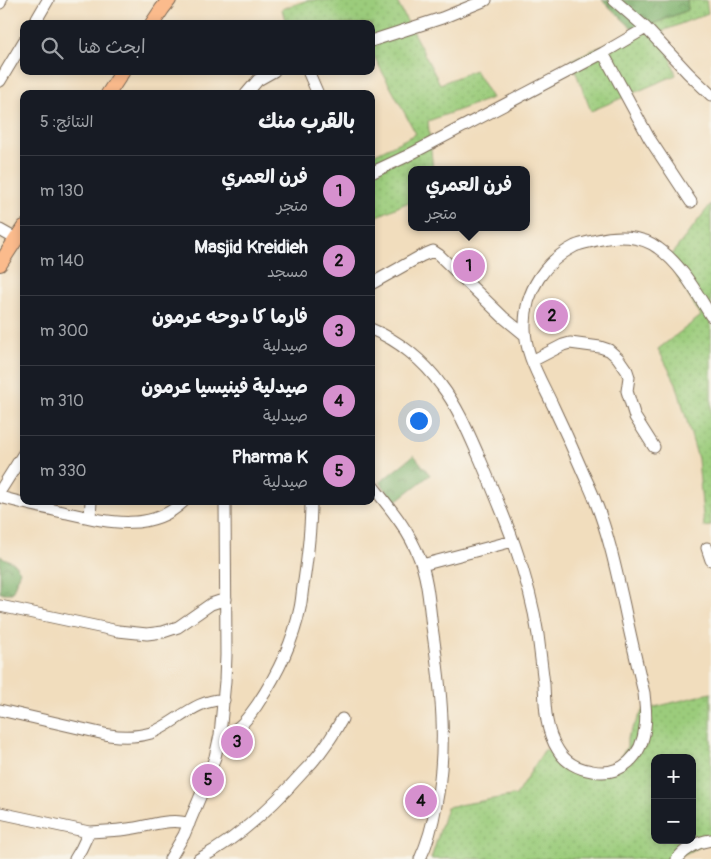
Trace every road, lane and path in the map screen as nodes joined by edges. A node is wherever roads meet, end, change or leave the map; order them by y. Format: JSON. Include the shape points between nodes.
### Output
{"nodes":[{"id":1,"x":48,"y":0,"type":"edge"},
{"id":2,"x":169,"y":0,"type":"edge"},
{"id":3,"x":486,"y":0,"type":"edge"},
{"id":4,"x":614,"y":0,"type":"edge"},
{"id":5,"x":36,"y":20,"type":"edge"},
{"id":6,"x":155,"y":20,"type":"edge"},
{"id":7,"x":646,"y":28,"type":"junction"},
{"id":8,"x":375,"y":40,"type":"edge"},
{"id":9,"x":20,"y":48,"type":"edge"},
{"id":10,"x":603,"y":53,"type":"junction"},
{"id":11,"x":120,"y":75,"type":"edge"},
{"id":12,"x":267,"y":75,"type":"edge"},
{"id":13,"x":310,"y":75,"type":"edge"},
{"id":14,"x":0,"y":81,"type":"edge"},
{"id":15,"x":111,"y":90,"type":"edge"},
{"id":16,"x":249,"y":90,"type":"edge"},
{"id":17,"x":316,"y":90,"type":"edge"},
{"id":18,"x":711,"y":95,"type":"edge"},
{"id":19,"x":375,"y":171,"type":"edge"},
{"id":20,"x":691,"y":202,"type":"dead end"},
{"id":21,"x":0,"y":230,"type":"edge"},
{"id":22,"x":20,"y":233,"type":"edge"},
{"id":23,"x":0,"y":264,"type":"edge"},
{"id":24,"x":375,"y":282,"type":"edge"},
{"id":25,"x":711,"y":316,"type":"edge"},
{"id":26,"x":375,"y":331,"type":"edge"},
{"id":27,"x":525,"y":335,"type":"junction"},
{"id":28,"x":532,"y":361,"type":"junction"},
{"id":29,"x":654,"y":447,"type":"dead end"},
{"id":30,"x":20,"y":459,"type":"edge"},
{"id":31,"x":375,"y":489,"type":"edge"},
{"id":32,"x":0,"y":491,"type":"edge"},
{"id":33,"x":0,"y":497,"type":"edge"},
{"id":34,"x":20,"y":502,"type":"edge"},
{"id":35,"x":34,"y":505,"type":"edge"},
{"id":36,"x":92,"y":505,"type":"edge"},
{"id":37,"x":179,"y":505,"type":"edge"},
{"id":38,"x":225,"y":505,"type":"edge"},
{"id":39,"x":311,"y":505,"type":"edge"},
{"id":40,"x":90,"y":518,"type":"junction"},
{"id":41,"x":513,"y":541,"type":"junction"},
{"id":42,"x":707,"y":548,"type":"dead end"},
{"id":43,"x":711,"y":560,"type":"edge"},
{"id":44,"x":422,"y":565,"type":"junction"},
{"id":45,"x":226,"y":599,"type":"junction"},
{"id":46,"x":0,"y":606,"type":"edge"},
{"id":47,"x":224,"y":700,"type":"junction"},
{"id":48,"x":0,"y":710,"type":"edge"},
{"id":49,"x":342,"y":719,"type":"dead end"},
{"id":50,"x":220,"y":734,"type":"junction"},
{"id":51,"x":0,"y":813,"type":"edge"},
{"id":52,"x":189,"y":824,"type":"junction"},
{"id":53,"x":88,"y":832,"type":"junction"},
{"id":54,"x":711,"y":840,"type":"edge"},
{"id":55,"x":75,"y":859,"type":"edge"},
{"id":56,"x":170,"y":859,"type":"edge"},
{"id":57,"x":199,"y":859,"type":"edge"},
{"id":58,"x":420,"y":859,"type":"edge"},
{"id":59,"x":677,"y":859,"type":"edge"}],
"edges":[{"from":1,"to":5,"type":"street"},
{"from":2,"to":6,"type":"main road"},
{"from":3,"to":8,"type":"street"},
{"from":4,"to":7,"type":"street"},
{"from":7,"to":10,"type":"street"},
{"from":7,"to":18,"type":"street"},
{"from":9,"to":14,"type":"street"},
{"from":10,"to":19,"type":"street"},
{"from":10,"to":20,"type":"street","via":[[650,138]]},
{"from":11,"to":15,"type":"main road"},
{"from":12,"to":16,"type":"street"},
{"from":13,"to":17,"type":"street"},
{"from":21,"to":22,"type":"street"},
{"from":22,"to":23,"type":"main road"},
{"from":24,"to":27,"type":"street","via":[[433,251]]},
{"from":25,"to":27,"type":"street","via":[[680,268],[657,247],[618,236],[576,246],[548,266],[527,303]]},
{"from":26,"to":41,"type":"street","via":[[413,355],[451,399]]},
{"from":27,"to":28,"type":"street"},
{"from":28,"to":29,"type":"street","via":[[570,343],[609,350],[628,371],[627,390],[635,417]]},
{"from":28,"to":41,"type":"street","via":[[608,536],[644,693],[646,719],[642,739],[634,757],[619,770],[597,773],[586,770],[570,762],[556,748],[548,727],[535,616]]},
{"from":30,"to":32,"type":"street"},
{"from":31,"to":44,"type":"street","via":[[412,541]]},
{"from":33,"to":34,"type":"street"},
{"from":35,"to":40,"type":"street"},
{"from":36,"to":40,"type":"street"},
{"from":37,"to":40,"type":"street","via":[[168,513],[131,523]]},
{"from":38,"to":45,"type":"street"},
{"from":39,"to":50,"type":"street","via":[[310,541],[300,606],[288,647],[274,678],[252,712],[234,731]]},
{"from":41,"to":44,"type":"street"},
{"from":42,"to":43,"type":"street"},
{"from":44,"to":58,"type":"street","via":[[439,671],[443,738],[436,806]]},
{"from":45,"to":46,"type":"street","via":[[211,604],[178,627],[147,634]]},
{"from":45,"to":47,"type":"street"},
{"from":47,"to":48,"type":"street","via":[[205,703],[150,733],[125,736]]},
{"from":47,"to":50,"type":"street"},
{"from":49,"to":57,"type":"street","via":[[321,752],[283,794],[236,835]]},
{"from":50,"to":52,"type":"street","via":[[212,766]]},
{"from":51,"to":53,"type":"street"},
{"from":52,"to":53,"type":"street","via":[[174,821]]},
{"from":52,"to":56,"type":"street"},
{"from":53,"to":55,"type":"street"},
{"from":54,"to":59,"type":"street","via":[[690,846]]}]}
